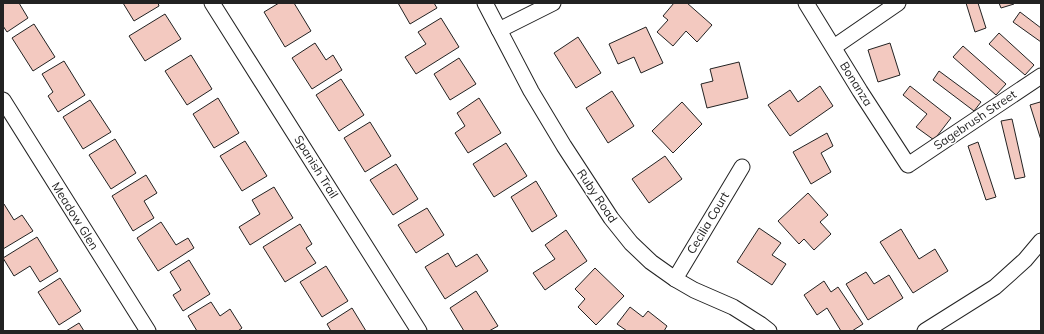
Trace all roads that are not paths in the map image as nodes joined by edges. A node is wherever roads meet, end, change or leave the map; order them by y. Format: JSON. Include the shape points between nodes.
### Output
{"nodes":[{"id":1,"x":212,"y":3,"type":"edge"},
{"id":2,"x":485,"y":3,"type":"edge"},
{"id":3,"x":553,"y":3,"type":"edge"},
{"id":4,"x":806,"y":3,"type":"edge"},
{"id":5,"x":898,"y":3,"type":"edge"},
{"id":6,"x":499,"y":30,"type":"junction"},
{"id":7,"x":834,"y":47,"type":"junction"},
{"id":8,"x":1041,"y":76,"type":"edge"},
{"id":9,"x":3,"y":100,"type":"edge"},
{"id":10,"x":908,"y":165,"type":"joint"},
{"id":11,"x":742,"y":167,"type":"dead end"},
{"id":12,"x":1041,"y":240,"type":"edge"},
{"id":13,"x":675,"y":279,"type":"junction"},
{"id":14,"x":148,"y":331,"type":"edge"},
{"id":15,"x":419,"y":331,"type":"edge"},
{"id":16,"x":769,"y":331,"type":"edge"},
{"id":17,"x":925,"y":331,"type":"edge"}],
"edges":[{"from":1,"to":15,"type":"street","name":"Spanish Trail"},
{"from":2,"to":6,"type":"street","name":"Ruby Road"},
{"from":3,"to":6,"type":"street"},
{"from":4,"to":7,"type":"street","name":"Bonanza"},
{"from":5,"to":7,"type":"street"},
{"from":6,"to":13,"type":"street","name":"Ruby Road","via":[[531,92],[610,218],[631,243]]},
{"from":7,"to":10,"type":"street","name":"Bonanza"},
{"from":8,"to":10,"type":"street","name":"Sagebrush Street"},
{"from":9,"to":14,"type":"street","name":"Meadow Glen"},
{"from":11,"to":13,"type":"street","name":"Cecilia Court"},
{"from":12,"to":17,"type":"street","via":[[1025,260],[995,286]]},
{"from":13,"to":16,"type":"street","name":"Ruby Road","via":[[733,307]]}]}
